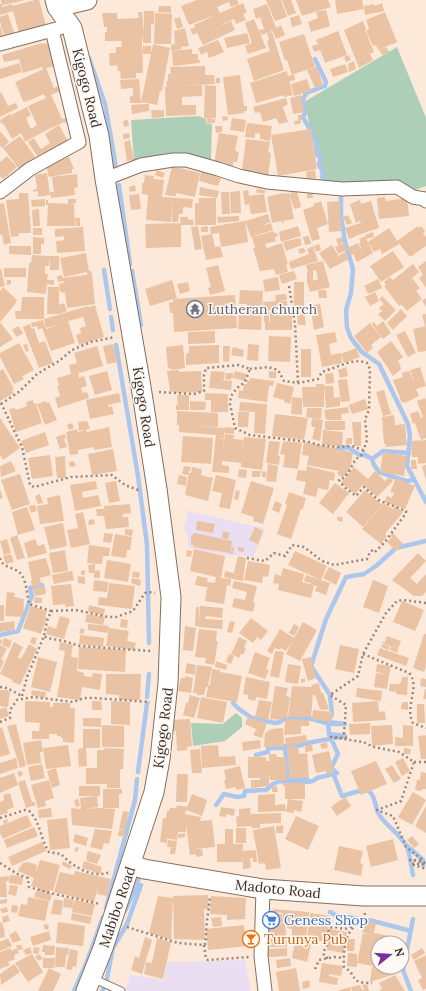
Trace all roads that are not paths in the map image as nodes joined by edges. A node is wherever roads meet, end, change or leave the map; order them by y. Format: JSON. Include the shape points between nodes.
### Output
{"nodes":[{"id":1,"x":87,"y":0,"type":"edge"},
{"id":2,"x":56,"y":4,"type":"edge"},
{"id":3,"x":72,"y":28,"type":"junction"},
{"id":4,"x":52,"y":30,"type":"junction"},
{"id":5,"x":0,"y":44,"type":"edge"},
{"id":6,"x":99,"y":136,"type":"junction"},
{"id":7,"x":79,"y":142,"type":"junction"},
{"id":8,"x":105,"y":179,"type":"junction"},
{"id":9,"x":426,"y":191,"type":"edge"},
{"id":10,"x":0,"y":192,"type":"edge"},
{"id":11,"x":420,"y":199,"type":"edge"},
{"id":12,"x":146,"y":821,"type":"joint"},
{"id":13,"x":130,"y":868,"type":"junction"},
{"id":14,"x":263,"y":889,"type":"junction"},
{"id":15,"x":426,"y":896,"type":"edge"},
{"id":16,"x":89,"y":984,"type":"edge"},
{"id":17,"x":121,"y":991,"type":"edge"},
{"id":18,"x":264,"y":991,"type":"edge"}],
"edges":[{"from":1,"to":2,"type":"main road"},
{"from":2,"to":3,"type":"main road","name":"Kigogo Road"},
{"from":3,"to":4,"type":"street"},
{"from":3,"to":6,"type":"main road","name":"Kigogo Road"},
{"from":4,"to":5,"type":"street"},
{"from":4,"to":7,"type":"street"},
{"from":6,"to":7,"type":"street"},
{"from":6,"to":8,"type":"main road","name":"Kigogo Road"},
{"from":7,"to":10,"type":"street","via":[[30,169]]},
{"from":8,"to":11,"type":"street","via":[[141,165],[186,160],[266,182],[342,189],[397,187]]},
{"from":8,"to":12,"type":"main road","name":"Kigogo Road","via":[[157,488],[171,597],[166,706],[160,759]]},
{"from":9,"to":11,"type":"street"},
{"from":12,"to":13,"type":"main road","name":"Mabibo Road"},
{"from":13,"to":14,"type":"main road","name":"Madoto Road"},
{"from":13,"to":16,"type":"main road","name":"Mabibo Road","via":[[104,948]]},
{"from":14,"to":15,"type":"main road","name":"Madoto Road","via":[[364,896]]},
{"from":14,"to":18,"type":"street","via":[[261,956]]},
{"from":16,"to":17,"type":"lane"}]}
